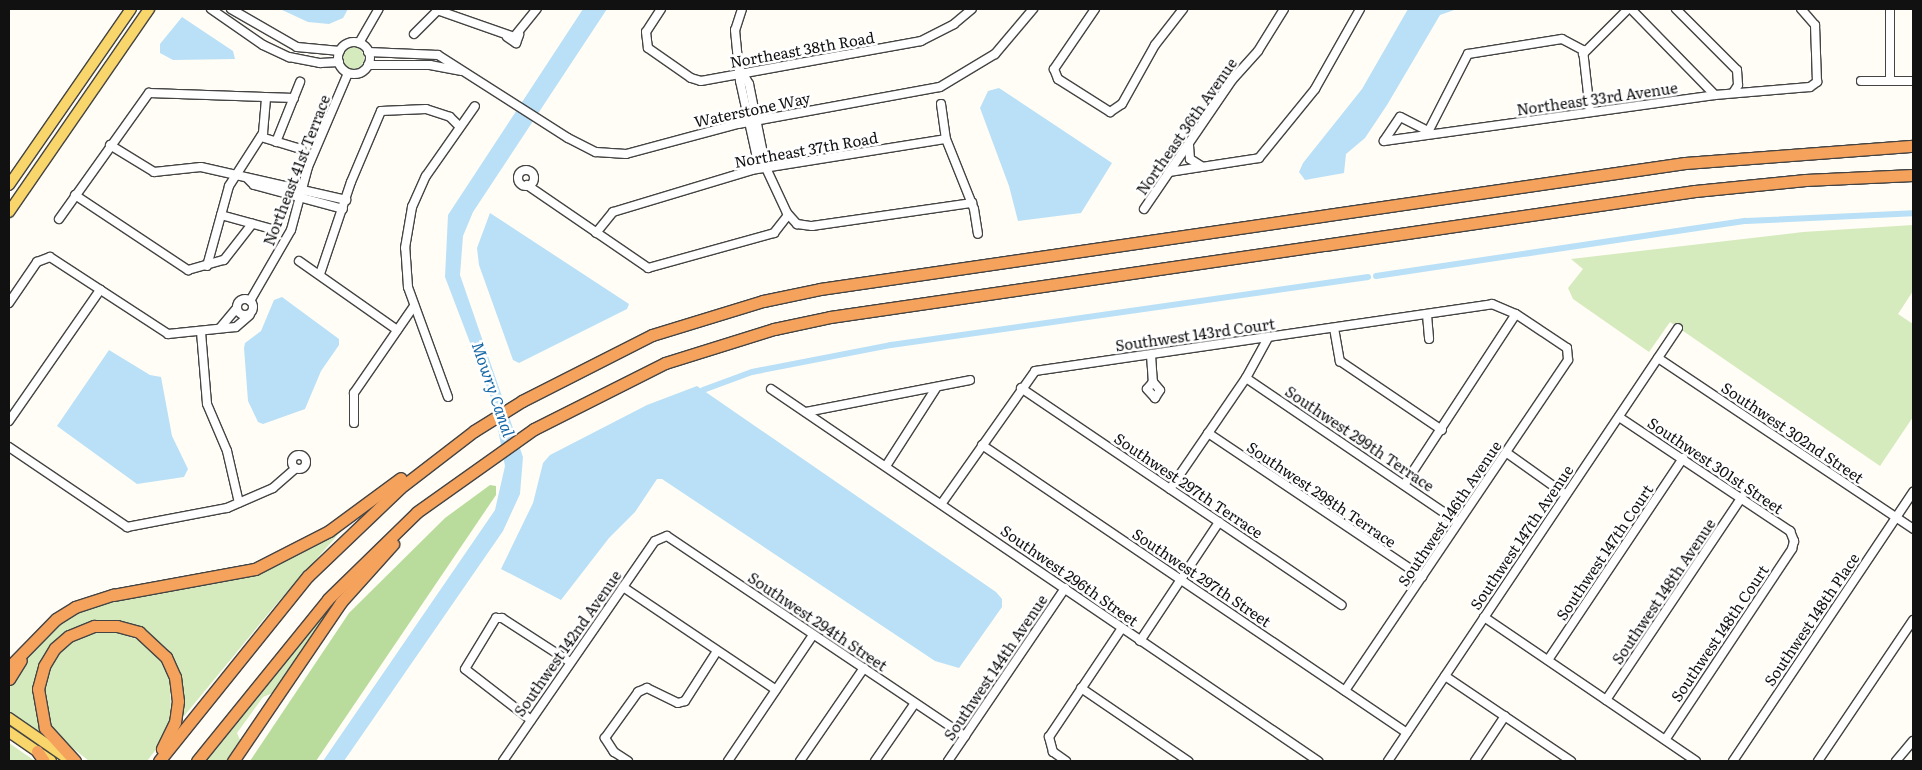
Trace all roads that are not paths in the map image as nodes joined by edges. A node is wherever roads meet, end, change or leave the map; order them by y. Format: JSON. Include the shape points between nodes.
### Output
{"nodes":[{"id":1,"x":131,"y":9,"type":"edge"},
{"id":2,"x":149,"y":9,"type":"edge"},
{"id":3,"x":211,"y":9,"type":"edge"},
{"id":4,"x":231,"y":9,"type":"edge"},
{"id":5,"x":379,"y":9,"type":"edge"},
{"id":6,"x":438,"y":9,"type":"edge"},
{"id":7,"x":537,"y":9,"type":"edge"},
{"id":8,"x":661,"y":9,"type":"edge"},
{"id":9,"x":742,"y":9,"type":"edge"},
{"id":10,"x":972,"y":9,"type":"edge"},
{"id":11,"x":1033,"y":9,"type":"edge"},
{"id":12,"x":1095,"y":9,"type":"edge"},
{"id":13,"x":1183,"y":9,"type":"edge"},
{"id":14,"x":1284,"y":9,"type":"edge"},
{"id":15,"x":1360,"y":9,"type":"edge"},
{"id":16,"x":1630,"y":9,"type":"edge"},
{"id":17,"x":1676,"y":9,"type":"edge"},
{"id":18,"x":1801,"y":9,"type":"edge"},
{"id":19,"x":1890,"y":9,"type":"edge"},
{"id":20,"x":456,"y":11,"type":"edge"},
{"id":21,"x":414,"y":34,"type":"dead end"},
{"id":22,"x":358,"y":43,"type":"junction"},
{"id":23,"x":340,"y":51,"type":"junction"},
{"id":24,"x":368,"y":52,"type":"junction"},
{"id":25,"x":1583,"y":52,"type":"junction"},
{"id":26,"x":339,"y":62,"type":"junction"},
{"id":27,"x":368,"y":65,"type":"junction"},
{"id":28,"x":470,"y":72,"type":"junction"},
{"id":29,"x":742,"y":72,"type":"junction"},
{"id":30,"x":348,"y":73,"type":"junction"},
{"id":31,"x":1861,"y":81,"type":"dead end"},
{"id":32,"x":1890,"y":81,"type":"junction"},
{"id":33,"x":1913,"y":81,"type":"edge"},
{"id":34,"x":300,"y":82,"type":"dead end"},
{"id":35,"x":1733,"y":93,"type":"junction"},
{"id":36,"x":1715,"y":95,"type":"junction"},
{"id":37,"x":266,"y":97,"type":"junction"},
{"id":38,"x":294,"y":98,"type":"junction"},
{"id":39,"x":941,"y":104,"type":"dead end"},
{"id":40,"x":475,"y":106,"type":"dead end"},
{"id":41,"x":1590,"y":111,"type":"junction"},
{"id":42,"x":54,"y":120,"type":"junction"},
{"id":43,"x":753,"y":121,"type":"junction"},
{"id":44,"x":459,"y":126,"type":"junction"},
{"id":45,"x":66,"y":129,"type":"junction"},
{"id":46,"x":1427,"y":133,"type":"junction"},
{"id":47,"x":261,"y":137,"type":"junction"},
{"id":48,"x":946,"y":139,"type":"junction"},
{"id":49,"x":276,"y":142,"type":"junction"},
{"id":50,"x":1189,"y":144,"type":"junction"},
{"id":51,"x":110,"y":145,"type":"junction"},
{"id":52,"x":1913,"y":146,"type":"edge"},
{"id":53,"x":301,"y":149,"type":"dead end"},
{"id":54,"x":1203,"y":167,"type":"junction"},
{"id":55,"x":766,"y":168,"type":"junction"},
{"id":56,"x":1169,"y":172,"type":"junction"},
{"id":57,"x":1913,"y":175,"type":"edge"},
{"id":58,"x":235,"y":176,"type":"junction"},
{"id":59,"x":248,"y":179,"type":"junction"},
{"id":60,"x":9,"y":185,"type":"edge"},
{"id":61,"x":527,"y":185,"type":"dead end"},
{"id":62,"x":302,"y":188,"type":"junction"},
{"id":63,"x":75,"y":195,"type":"junction"},
{"id":64,"x":300,"y":197,"type":"junction"},
{"id":65,"x":346,"y":200,"type":"junction"},
{"id":66,"x":972,"y":203,"type":"junction"},
{"id":67,"x":343,"y":209,"type":"junction"},
{"id":68,"x":1144,"y":209,"type":"dead end"},
{"id":69,"x":9,"y":212,"type":"edge"},
{"id":70,"x":221,"y":215,"type":"junction"},
{"id":71,"x":788,"y":215,"type":"junction"},
{"id":72,"x":59,"y":219,"type":"dead end"},
{"id":73,"x":252,"y":224,"type":"junction"},
{"id":74,"x":275,"y":230,"type":"dead end"},
{"id":75,"x":596,"y":233,"type":"junction"},
{"id":76,"x":978,"y":234,"type":"dead end"},
{"id":77,"x":299,"y":262,"type":"dead end"},
{"id":78,"x":207,"y":266,"type":"junction"},
{"id":79,"x":320,"y":274,"type":"junction"},
{"id":80,"x":100,"y":290,"type":"junction"},
{"id":81,"x":250,"y":301,"type":"junction"},
{"id":82,"x":9,"y":303,"type":"edge"},
{"id":83,"x":414,"y":306,"type":"junction"},
{"id":84,"x":237,"y":308,"type":"junction"},
{"id":85,"x":250,"y":314,"type":"junction"},
{"id":86,"x":1516,"y":314,"type":"junction"},
{"id":87,"x":1426,"y":315,"type":"junction"},
{"id":88,"x":220,"y":328,"type":"junction"},
{"id":89,"x":1334,"y":328,"type":"junction"},
{"id":90,"x":1678,"y":328,"type":"dead end"},
{"id":91,"x":397,"y":330,"type":"junction"},
{"id":92,"x":201,"y":332,"type":"junction"},
{"id":93,"x":1268,"y":338,"type":"junction"},
{"id":94,"x":1429,"y":340,"type":"dead end"},
{"id":95,"x":1567,"y":348,"type":"joint"},
{"id":96,"x":1152,"y":355,"type":"junction"},
{"id":97,"x":1658,"y":358,"type":"junction"},
{"id":98,"x":1246,"y":378,"type":"junction"},
{"id":99,"x":970,"y":380,"type":"dead end"},
{"id":100,"x":1153,"y":382,"type":"dead end"},
{"id":101,"x":936,"y":388,"type":"junction"},
{"id":102,"x":1021,"y":388,"type":"junction"},
{"id":103,"x":771,"y":389,"type":"dead end"},
{"id":104,"x":448,"y":397,"type":"dead end"},
{"id":105,"x":806,"y":412,"type":"junction"},
{"id":106,"x":1619,"y":417,"type":"junction"},
{"id":107,"x":9,"y":421,"type":"edge"},
{"id":108,"x":354,"y":423,"type":"dead end"},
{"id":109,"x":1442,"y":430,"type":"junction"},
{"id":110,"x":474,"y":431,"type":"junction"},
{"id":111,"x":1208,"y":433,"type":"junction"},
{"id":112,"x":982,"y":444,"type":"junction"},
{"id":113,"x":9,"y":447,"type":"edge"},
{"id":114,"x":1507,"y":453,"type":"junction"},
{"id":115,"x":1683,"y":458,"type":"junction"},
{"id":116,"x":886,"y":466,"type":"junction"},
{"id":117,"x":296,"y":468,"type":"dead end"},
{"id":118,"x":1404,"y":485,"type":"junction"},
{"id":119,"x":448,"y":488,"type":"junction"},
{"id":120,"x":1170,"y":489,"type":"junction"},
{"id":121,"x":1913,"y":492,"type":"edge"},
{"id":122,"x":1566,"y":495,"type":"junction"},
{"id":123,"x":1742,"y":497,"type":"junction"},
{"id":124,"x":239,"y":503,"type":"junction"},
{"id":125,"x":942,"y":503,"type":"junction"},
{"id":126,"x":1896,"y":517,"type":"junction"},
{"id":127,"x":1219,"y":522,"type":"junction"},
{"id":128,"x":1458,"y":522,"type":"junction"},
{"id":129,"x":1913,"y":529,"type":"edge"},
{"id":130,"x":655,"y":541,"type":"joint"},
{"id":131,"x":1794,"y":541,"type":"joint"},
{"id":132,"x":1422,"y":577,"type":"junction"},
{"id":133,"x":1181,"y":579,"type":"junction"},
{"id":134,"x":622,"y":587,"type":"junction"},
{"id":135,"x":1065,"y":588,"type":"junction"},
{"id":136,"x":1341,"y":605,"type":"dead end"},
{"id":137,"x":1484,"y":618,"type":"junction"},
{"id":138,"x":1913,"y":620,"type":"edge"},
{"id":139,"x":1122,"y":628,"type":"junction"},
{"id":140,"x":1910,"y":631,"type":"edge"},
{"id":141,"x":813,"y":635,"type":"junction"},
{"id":142,"x":1140,"y":640,"type":"junction"},
{"id":143,"x":717,"y":651,"type":"junction"},
{"id":144,"x":25,"y":652,"type":"junction"},
{"id":145,"x":1548,"y":660,"type":"junction"},
{"id":146,"x":570,"y":662,"type":"junction"},
{"id":147,"x":9,"y":667,"type":"edge"},
{"id":148,"x":864,"y":668,"type":"junction"},
{"id":149,"x":1445,"y":676,"type":"junction"},
{"id":150,"x":9,"y":679,"type":"edge"},
{"id":151,"x":1081,"y":688,"type":"junction"},
{"id":152,"x":776,"y":690,"type":"junction"},
{"id":153,"x":1345,"y":691,"type":"junction"},
{"id":154,"x":1606,"y":700,"type":"junction"},
{"id":155,"x":915,"y":703,"type":"junction"},
{"id":156,"x":1505,"y":716,"type":"junction"},
{"id":157,"x":9,"y":718,"type":"edge"},
{"id":158,"x":531,"y":720,"type":"junction"},
{"id":159,"x":9,"y":732,"type":"edge"},
{"id":160,"x":1407,"y":733,"type":"junction"},
{"id":161,"x":965,"y":736,"type":"junction"},
{"id":162,"x":1664,"y":740,"type":"junction"},
{"id":163,"x":1913,"y":741,"type":"edge"},
{"id":164,"x":40,"y":756,"type":"edge"},
{"id":165,"x":506,"y":760,"type":"edge"},
{"id":166,"x":51,"y":761,"type":"edge"},
{"id":167,"x":73,"y":761,"type":"edge"},
{"id":168,"x":158,"y":761,"type":"edge"},
{"id":169,"x":197,"y":761,"type":"edge"},
{"id":170,"x":232,"y":761,"type":"edge"},
{"id":171,"x":628,"y":761,"type":"edge"},
{"id":172,"x":728,"y":761,"type":"edge"},
{"id":173,"x":800,"y":761,"type":"edge"},
{"id":174,"x":875,"y":761,"type":"edge"},
{"id":175,"x":948,"y":761,"type":"edge"},
{"id":176,"x":1066,"y":761,"type":"edge"},
{"id":177,"x":1188,"y":761,"type":"edge"},
{"id":178,"x":1318,"y":761,"type":"edge"},
{"id":179,"x":1388,"y":761,"type":"edge"},
{"id":180,"x":1475,"y":761,"type":"edge"},
{"id":181,"x":1571,"y":761,"type":"edge"},
{"id":182,"x":1696,"y":761,"type":"edge"},
{"id":183,"x":1733,"y":761,"type":"edge"},
{"id":184,"x":1818,"y":761,"type":"edge"},
{"id":185,"x":1896,"y":761,"type":"edge"}],
"edges":[{"from":1,"to":42,"type":"main road"},
{"from":2,"to":45,"type":"main road"},
{"from":3,"to":26,"type":"street","via":[[263,44],[289,57],[320,63]]},
{"from":4,"to":23,"type":"street","via":[[297,47]]},
{"from":5,"to":22,"type":"street"},
{"from":6,"to":20,"type":"street"},
{"from":6,"to":21,"type":"street"},
{"from":7,"to":20,"type":"street","via":[[513,36]]},
{"from":8,"to":29,"type":"street","name":"Northeast 38th Road","via":[[644,36],[648,48],[696,81]]},
{"from":9,"to":29,"type":"street","via":[[735,30]]},
{"from":10,"to":29,"type":"street","name":"Northeast 38th Road","via":[[954,24],[921,41]]},
{"from":11,"to":43,"type":"street","name":"Waterstone Way","via":[[995,54],[940,87]]},
{"from":12,"to":13,"type":"street","via":[[1054,69],[1058,79],[1103,109],[1116,111],[1154,45]]},
{"from":14,"to":50,"type":"street","name":"Northeast 36th Avenue","via":[[1258,51],[1232,80]]},
{"from":15,"to":54,"type":"street","via":[[1315,88],[1259,158]]},
{"from":16,"to":25,"type":"street"},
{"from":16,"to":36,"type":"street"},
{"from":17,"to":35,"type":"street","via":[[1737,70],[1738,86]]},
{"from":18,"to":35,"type":"street","name":"Northeast 33rd Avenue","via":[[1815,25],[1815,84]]},
{"from":19,"to":32,"type":"street"},
{"from":22,"to":23,"type":"street","via":[[348,44]]},
{"from":22,"to":24,"type":"street"},
{"from":23,"to":26,"type":"street"},
{"from":24,"to":27,"type":"street"},
{"from":24,"to":28,"type":"street","name":"Waterstone Way","via":[[438,55]]},
{"from":25,"to":41,"type":"street"},
{"from":25,"to":46,"type":"street","via":[[1562,39],[1468,54]]},
{"from":26,"to":30,"type":"street"},
{"from":27,"to":28,"type":"street","name":"Waterstone Way","via":[[430,65]]},
{"from":27,"to":30,"type":"street","via":[[357,74]]},
{"from":28,"to":43,"type":"street","name":"Waterstone Way","via":[[586,148],[611,154],[639,151]]},
{"from":29,"to":43,"type":"street","via":[[748,80]]},
{"from":30,"to":62,"type":"street","name":"Northeast 41st Terrace"},
{"from":31,"to":32,"type":"street"},
{"from":32,"to":33,"type":"street"},
{"from":34,"to":38,"type":"street"},
{"from":35,"to":36,"type":"street","name":"Northeast 33rd Avenue"},
{"from":36,"to":41,"type":"street","name":"Northeast 33rd Avenue"},
{"from":37,"to":38,"type":"street"},
{"from":37,"to":47,"type":"street"},
{"from":37,"to":51,"type":"street","via":[[159,93],[143,98]]},
{"from":38,"to":49,"type":"street"},
{"from":39,"to":48,"type":"street"},
{"from":40,"to":44,"type":"street"},
{"from":41,"to":46,"type":"street","name":"Northeast 33rd Avenue"},
{"from":42,"to":45,"type":"main road"},
{"from":42,"to":60,"type":"main road"},
{"from":43,"to":55,"type":"street"},
{"from":44,"to":65,"type":"street","via":[[450,117],[426,108],[381,111]]},
{"from":44,"to":83,"type":"street","via":[[426,176],[409,220],[405,267]]},
{"from":45,"to":69,"type":"main road"},
{"from":46,"to":46,"type":"street","name":"Northeast 33rd Avenue","via":[[1384,142],[1400,117]]},
{"from":47,"to":49,"type":"street"},
{"from":47,"to":58,"type":"street"},
{"from":48,"to":55,"type":"street","name":"Northeast 37th Road"},
{"from":48,"to":66,"type":"street"},
{"from":49,"to":53,"type":"street"},
{"from":50,"to":54,"type":"street","via":[[1190,159]]},
{"from":50,"to":56,"type":"street","name":"Northeast 36th Avenue"},
{"from":51,"to":58,"type":"street","via":[[154,172],[201,167]]},
{"from":51,"to":63,"type":"street"},
{"from":52,"to":110,"type":"highway","via":[[1685,163],[820,289],[763,301],[652,336],[522,401]]},
{"from":54,"to":56,"type":"street"},
{"from":55,"to":71,"type":"street"},
{"from":55,"to":75,"type":"street","name":"Northeast 37th Road","via":[[613,212]]},
{"from":56,"to":68,"type":"street","name":"Northeast 36th Avenue"},
{"from":57,"to":119,"type":"highway","via":[[1695,191],[830,317],[765,331],[665,363],[534,429]]},
{"from":58,"to":59,"type":"street"},
{"from":58,"to":70,"type":"street"},
{"from":59,"to":62,"type":"street","via":[[255,177]]},
{"from":59,"to":64,"type":"street","via":[[254,186]]},
{"from":61,"to":75,"type":"street"},
{"from":62,"to":64,"type":"street","name":"Northeast 41st Terrace"},
{"from":62,"to":65,"type":"street"},
{"from":63,"to":72,"type":"street"},
{"from":63,"to":78,"type":"street","via":[[177,266],[188,270]]},
{"from":64,"to":67,"type":"street"},
{"from":64,"to":81,"type":"street","name":"Northeast 41st Terrace","via":[[284,244]]},
{"from":65,"to":67,"type":"street"},
{"from":66,"to":71,"type":"street","via":[[812,226],[798,224]]},
{"from":66,"to":76,"type":"street"},
{"from":67,"to":79,"type":"street"},
{"from":70,"to":73,"type":"street"},
{"from":70,"to":78,"type":"street"},
{"from":71,"to":75,"type":"street","via":[[774,233],[648,268]]},
{"from":73,"to":74,"type":"street"},
{"from":73,"to":78,"type":"street","via":[[224,260]]},
{"from":77,"to":79,"type":"street"},
{"from":79,"to":91,"type":"street"},
{"from":80,"to":82,"type":"street","via":[[55,259],[45,257],[37,262]]},
{"from":80,"to":92,"type":"street","via":[[160,331],[177,336]]},
{"from":80,"to":107,"type":"street"},
{"from":81,"to":84,"type":"street","via":[[240,300]]},
{"from":81,"to":85,"type":"street","via":[[254,307]]},
{"from":83,"to":91,"type":"street"},
{"from":83,"to":104,"type":"street"},
{"from":84,"to":85,"type":"street","via":[[241,315]]},
{"from":84,"to":88,"type":"street"},
{"from":85,"to":88,"type":"street","via":[[236,327]]},
{"from":86,"to":87,"type":"street","name":"Southwest 143rd Court","via":[[1492,304]]},
{"from":86,"to":95,"type":"street","name":"Southwest 143rd Court"},
{"from":86,"to":109,"type":"street"},
{"from":87,"to":89,"type":"street","name":"Southwest 143rd Court"},
{"from":87,"to":94,"type":"street"},
{"from":88,"to":92,"type":"street"},
{"from":89,"to":93,"type":"street","name":"Southwest 143rd Court"},
{"from":89,"to":109,"type":"street","via":[[1340,360]]},
{"from":90,"to":97,"type":"street","name":"Southwest 147th Avenue"},
{"from":91,"to":108,"type":"street","via":[[354,393]]},
{"from":92,"to":124,"type":"street","via":[[207,404],[227,451]]},
{"from":93,"to":96,"type":"street","name":"Southwest 143rd Court"},
{"from":93,"to":98,"type":"street"},
{"from":95,"to":114,"type":"street","name":"Southwest 146th Avenue","via":[[1568,360]]},
{"from":96,"to":100,"type":"street"},
{"from":96,"to":102,"type":"street","name":"Southwest 143rd Court","via":[[1036,372]]},
{"from":97,"to":106,"type":"street","name":"Southwest 147th Avenue"},
{"from":97,"to":126,"type":"street","name":"Southwest 302nd Street"},
{"from":98,"to":111,"type":"street"},
{"from":98,"to":118,"type":"street","name":"Southwest 299th Terrace"},
{"from":99,"to":101,"type":"street"},
{"from":101,"to":105,"type":"street"},
{"from":101,"to":116,"type":"street"},
{"from":102,"to":112,"type":"street","name":"Southwest 143rd Court"},
{"from":102,"to":120,"type":"street","name":"Southwest 297th Terrace"},
{"from":103,"to":105,"type":"street","name":"Southwest 296th Street"},
{"from":105,"to":116,"type":"street","name":"Southwest 296th Street"},
{"from":106,"to":115,"type":"street","name":"Southwest 301st Street"},
{"from":106,"to":122,"type":"street","name":"Southwest 147th Avenue"},
{"from":109,"to":118,"type":"street"},
{"from":110,"to":144,"type":"highway","via":[[454,439],[301,548],[255,569],[96,599],[56,619]]},
{"from":110,"to":168,"type":"highway","via":[[400,488],[308,576]]},
{"from":111,"to":120,"type":"street"},
{"from":111,"to":132,"type":"street","name":"Southwest 298th Terrace"},
{"from":112,"to":125,"type":"street","name":"Southwest 143rd Court"},
{"from":112,"to":133,"type":"street","name":"Southwest 297th Street"},
{"from":113,"to":124,"type":"street","via":[[127,527],[198,516]]},
{"from":114,"to":122,"type":"street"},
{"from":114,"to":128,"type":"street","name":"Southwest 146th Avenue"},
{"from":115,"to":123,"type":"street","name":"Southwest 301st Street"},
{"from":115,"to":145,"type":"street","name":"Southwest 147th Court"},
{"from":116,"to":125,"type":"street","name":"Southwest 296th Street"},
{"from":117,"to":124,"type":"street","via":[[273,488]]},
{"from":118,"to":128,"type":"street","name":"Southwest 299th Terrace"},
{"from":119,"to":169,"type":"highway","via":[[380,546],[328,599]]},
{"from":119,"to":170,"type":"highway","via":[[341,602]]},
{"from":120,"to":127,"type":"street","name":"Southwest 297th Terrace"},
{"from":121,"to":126,"type":"street","name":"Southwest 148th Place"},
{"from":122,"to":137,"type":"street","name":"Southwest 147th Avenue"},
{"from":123,"to":131,"type":"street","name":"Southwest 301st Street","via":[[1790,530]]},
{"from":123,"to":154,"type":"street","name":"Southwest 148th Avenue"},
{"from":125,"to":135,"type":"street","name":"Southwest 296th Street"},
{"from":126,"to":129,"type":"street","name":"Southwest 302nd Street"},
{"from":126,"to":183,"type":"street","name":"Southwest 148th Place"},
{"from":127,"to":133,"type":"street"},
{"from":127,"to":136,"type":"street","name":"Southwest 297th Terrace"},
{"from":128,"to":132,"type":"street","name":"Southwest 146th Avenue"},
{"from":130,"to":134,"type":"street","name":"Southwest 142nd Avenue"},
{"from":130,"to":141,"type":"street","name":"Southwest 294th Street","via":[[667,536]]},
{"from":131,"to":162,"type":"street","name":"Southwest 148th Court","via":[[1792,550]]},
{"from":132,"to":153,"type":"street","name":"Southwest 146th Avenue"},
{"from":133,"to":142,"type":"street"},
{"from":133,"to":153,"type":"street","name":"Southwest 297th Street"},
{"from":134,"to":143,"type":"street"},
{"from":134,"to":146,"type":"street","name":"Southwest 142nd Avenue"},
{"from":135,"to":139,"type":"street","name":"Southwest 296th Street"},
{"from":135,"to":161,"type":"street","name":"Southwest 144th Avenue"},
{"from":137,"to":145,"type":"street"},
{"from":137,"to":149,"type":"street","name":"Southwest 147th Avenue"},
{"from":138,"to":140,"type":"street"},
{"from":139,"to":142,"type":"street","name":"Southwest 296th Street"},
{"from":139,"to":151,"type":"street"},
{"from":140,"to":184,"type":"street"},
{"from":141,"to":148,"type":"street","name":"Southwest 294th Street"},
{"from":141,"to":152,"type":"street"},
{"from":142,"to":178,"type":"street","name":"Southwest 296th Street"},
{"from":143,"to":152,"type":"street"},
{"from":143,"to":171,"type":"street","via":[[685,701],[678,704],[646,688],[638,692],[605,738],[614,752]]},
{"from":144,"to":147,"type":"highway"},
{"from":144,"to":150,"type":"highway"},
{"from":145,"to":154,"type":"street"},
{"from":146,"to":158,"type":"street","name":"Southwest 142nd Avenue"},
{"from":146,"to":158,"type":"street","via":[[502,618],[496,618],[465,669]]},
{"from":148,"to":155,"type":"street","name":"Southwest 294th Street"},
{"from":148,"to":173,"type":"street"},
{"from":149,"to":156,"type":"street"},
{"from":149,"to":160,"type":"street","name":"Southwest 147th Avenue"},
{"from":151,"to":176,"type":"street","via":[[1049,737],[1053,752]]},
{"from":151,"to":177,"type":"street"},
{"from":152,"to":172,"type":"street"},
{"from":153,"to":160,"type":"street","name":"Southwest 297th Street"},
{"from":154,"to":162,"type":"street"},
{"from":155,"to":161,"type":"street","name":"Southwest 294th Street"},
{"from":155,"to":174,"type":"street"},
{"from":156,"to":180,"type":"street"},
{"from":156,"to":181,"type":"street"},
{"from":157,"to":167,"type":"main road"},
{"from":158,"to":165,"type":"street","name":"Southwest 142nd Avenue"},
{"from":159,"to":164,"type":"main road"},
{"from":160,"to":179,"type":"street","name":"Southwest 147th Avenue"},
{"from":161,"to":175,"type":"street","name":"Southwest 144th Avenue"},
{"from":162,"to":182,"type":"street"},
{"from":163,"to":185,"type":"street"},
{"from":164,"to":166,"type":"main road"},
{"from":167,"to":168,"type":"highway","via":[[45,728],[38,689],[44,666],[63,641],[78,632],[104,625],[127,628],[149,639],[172,667],[178,691],[176,722]]}]}
